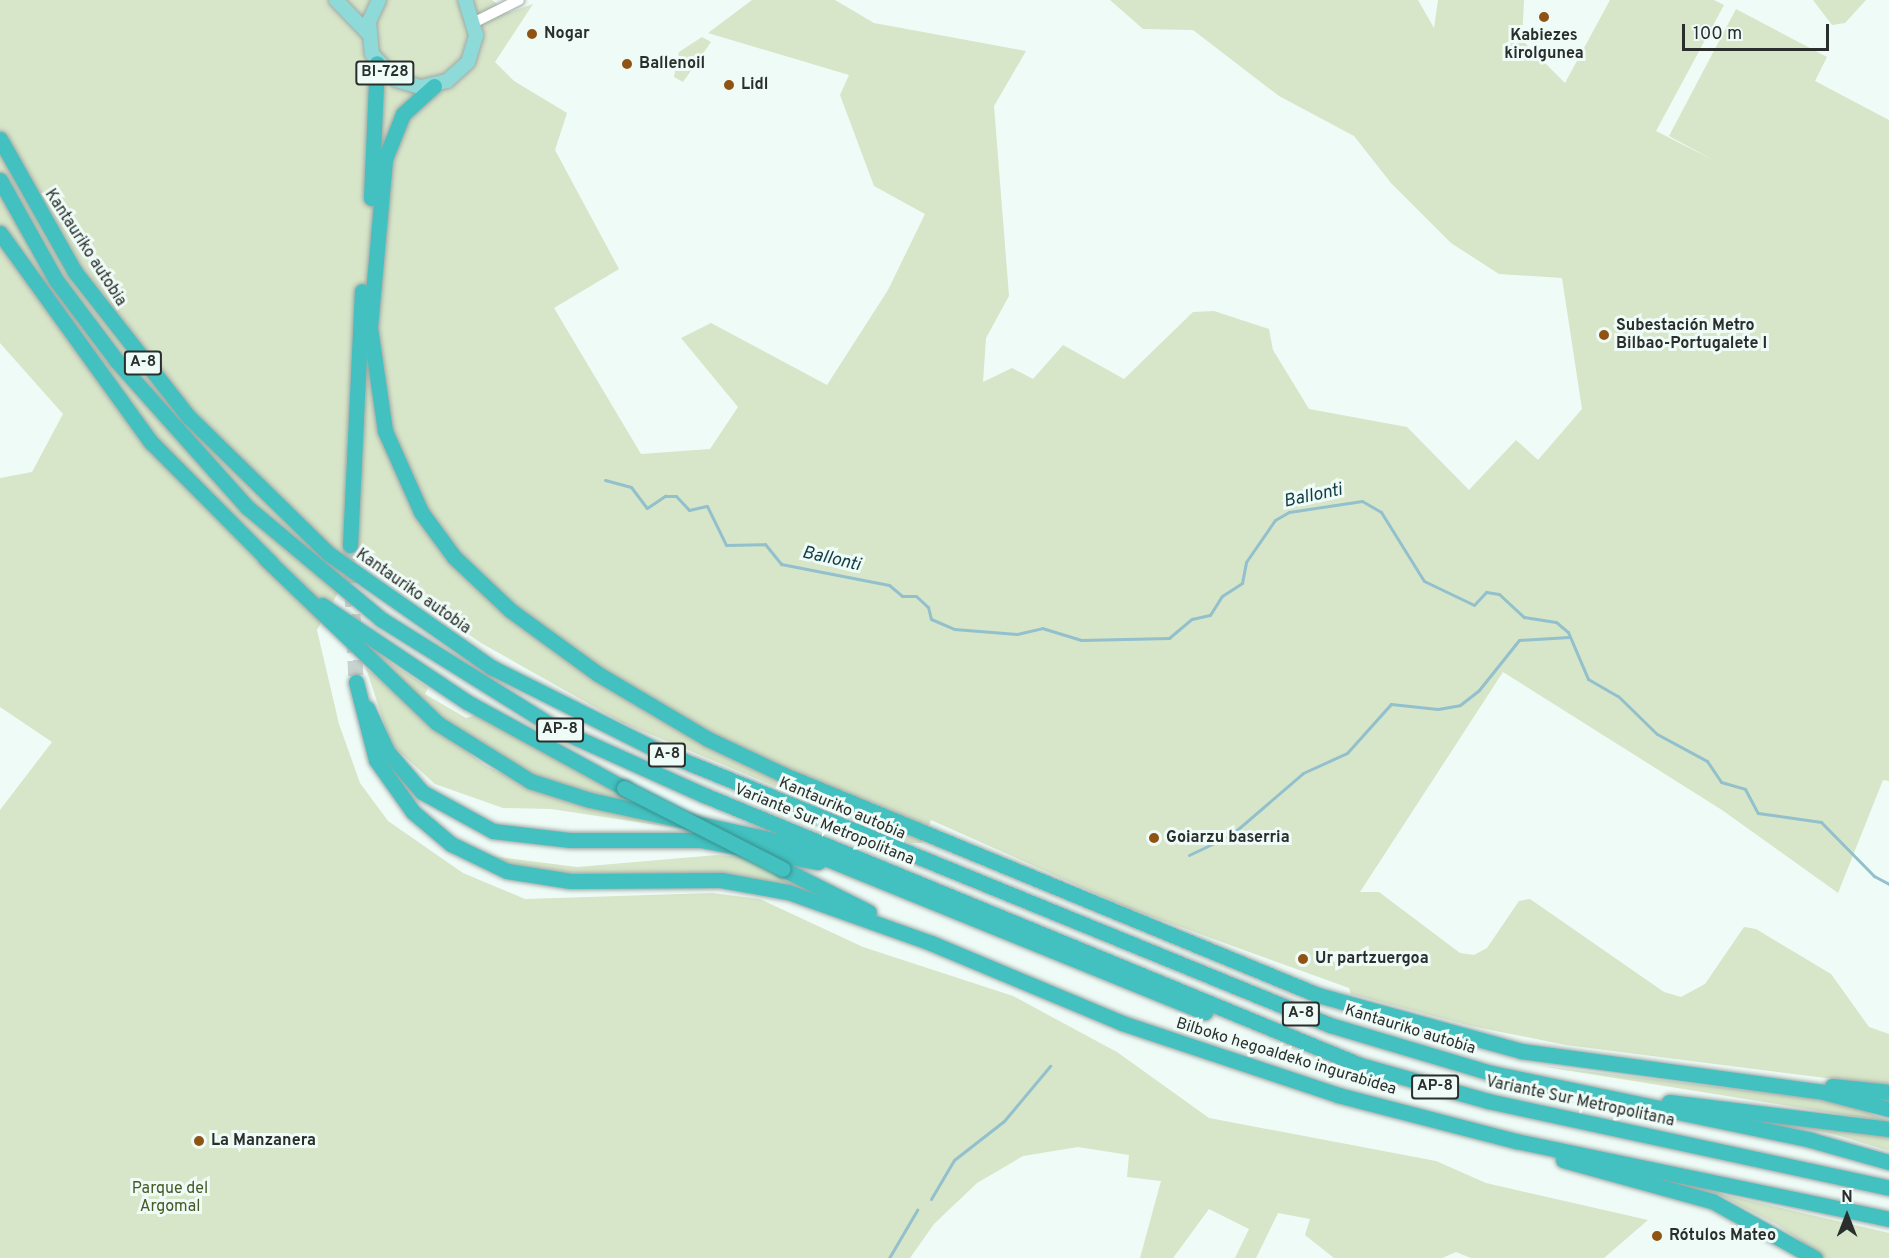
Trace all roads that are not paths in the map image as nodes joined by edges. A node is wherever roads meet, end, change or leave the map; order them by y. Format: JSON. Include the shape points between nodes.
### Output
{"nodes":[{"id":1,"x":379,"y":0,"type":"edge"},
{"id":2,"x":465,"y":0,"type":"edge"},
{"id":3,"x":519,"y":0,"type":"edge"},
{"id":4,"x":339,"y":2,"type":"edge"},
{"id":5,"x":475,"y":22,"type":"junction"},
{"id":6,"x":368,"y":33,"type":"junction"},
{"id":7,"x":377,"y":63,"type":"junction"},
{"id":8,"x":434,"y":86,"type":"junction"},
{"id":9,"x":0,"y":139,"type":"edge"},
{"id":10,"x":0,"y":180,"type":"edge"},
{"id":11,"x":0,"y":233,"type":"edge"},
{"id":12,"x":350,"y":545,"type":"tunnel mouth"},
{"id":13,"x":265,"y":558,"type":"junction"},
{"id":14,"x":905,"y":893,"type":"junction"},
{"id":15,"x":931,"y":943,"type":"junction"},
{"id":16,"x":1293,"y":1041,"type":"junction"},
{"id":17,"x":1704,"y":1076,"type":"junction"},
{"id":18,"x":1889,"y":1092,"type":"edge"},
{"id":19,"x":1635,"y":1104,"type":"junction"},
{"id":20,"x":1889,"y":1109,"type":"edge"},
{"id":21,"x":1889,"y":1129,"type":"edge"},
{"id":22,"x":1516,"y":1141,"type":"junction"},
{"id":23,"x":1889,"y":1162,"type":"edge"},
{"id":24,"x":1889,"y":1188,"type":"edge"},
{"id":25,"x":1889,"y":1219,"type":"edge"},
{"id":26,"x":1774,"y":1233,"type":"junction"},
{"id":27,"x":1801,"y":1258,"type":"edge"},
{"id":28,"x":1815,"y":1258,"type":"edge"}],
"edges":[{"from":1,"to":6,"type":"main road"},
{"from":2,"to":5,"type":"main road"},
{"from":3,"to":5,"type":"street"},
{"from":4,"to":6,"type":"main road","number":"BI-728"},
{"from":5,"to":8,"type":"main road","number":"BI-728","via":[[468,62]]},
{"from":6,"to":7,"type":"main road","number":"BI-728"},
{"from":7,"to":8,"type":"main road","number":"BI-728","via":[[402,83]]},
{"from":7,"to":12,"type":"highway"},
{"from":8,"to":17,"type":"highway","via":[[403,114],[385,159],[370,328],[377,398],[393,456],[432,529],[483,587],[535,630],[659,712],[744,756],[1279,981],[1484,1043]]},
{"from":9,"to":19,"type":"highway","name":"Kantauriko autobia","number":"A-8","via":[[75,272],[188,416],[329,554],[491,667],[655,749],[1243,992],[1425,1056]]},
{"from":10,"to":16,"type":"highway","name":"Variante Sur Metropolitana","number":"AP-8","via":[[56,280],[173,430],[317,571],[421,647],[557,729],[639,767]]},
{"from":11,"to":13,"type":"highway","number":"A-8","via":[[150,442]]},
{"from":13,"to":14,"type":"highway","via":[[436,723],[488,760],[562,792],[788,843]]},
{"from":13,"to":15,"type":"highway","number":"A-8","bridge":true,"via":[[387,654],[624,788]]},
{"from":14,"to":15,"type":"highway","via":[[815,861],[700,840],[570,840],[493,831],[449,812],[401,771],[377,732],[356,682],[366,736],[392,785],[432,829],[478,858],[507,871],[559,879],[681,878],[759,885]]},
{"from":14,"to":16,"type":"highway","via":[[1146,991]]},
{"from":15,"to":22,"type":"highway","name":"Bilboko hegoaldeko ingurabidea","number":"A-8","via":[[1122,1023],[1242,1065]]},
{"from":16,"to":24,"type":"highway","name":"Variante Sur Metropolitana","number":"AP-8","via":[[1488,1101]]},
{"from":17,"to":18,"type":"highway"},
{"from":17,"to":20,"type":"highway","via":[[1823,1092]]},
{"from":19,"to":21,"type":"highway","via":[[1663,1101]]},
{"from":19,"to":23,"type":"highway","name":"Kantauriko autobia","number":"A-8"},
{"from":22,"to":25,"type":"highway","name":"Bilboko hegoaldeko ingurabidea","number":"A-8"},
{"from":22,"to":26,"type":"highway","via":[[1538,1154],[1712,1201]]},
{"from":26,"to":27,"type":"highway"},
{"from":26,"to":28,"type":"highway"}]}
